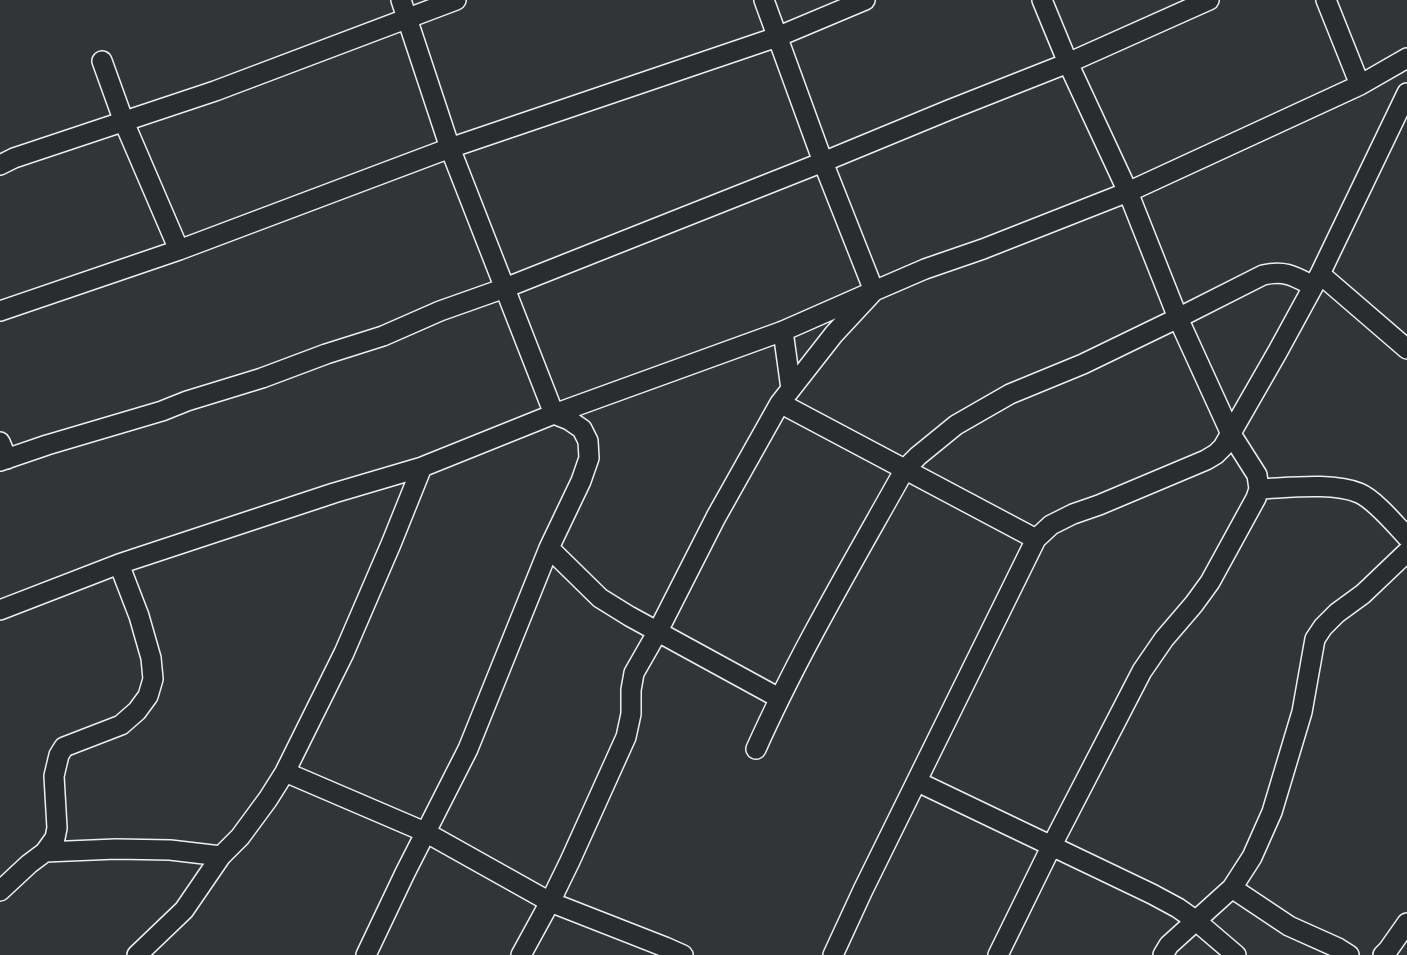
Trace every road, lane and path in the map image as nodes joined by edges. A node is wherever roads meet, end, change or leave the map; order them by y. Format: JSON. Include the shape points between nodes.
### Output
{"nodes":[{"id":1,"x":456,"y":0,"type":"edge"},
{"id":2,"x":764,"y":0,"type":"edge"},
{"id":3,"x":865,"y":0,"type":"edge"},
{"id":4,"x":1042,"y":0,"type":"edge"},
{"id":5,"x":1209,"y":0,"type":"edge"},
{"id":6,"x":1326,"y":0,"type":"edge"},
{"id":7,"x":404,"y":9,"type":"edge"},
{"id":8,"x":777,"y":37,"type":"junction"},
{"id":9,"x":1407,"y":58,"type":"edge"},
{"id":10,"x":102,"y":61,"type":"dead end"},
{"id":11,"x":1068,"y":63,"type":"junction"},
{"id":12,"x":1360,"y":85,"type":"junction"},
{"id":13,"x":1407,"y":93,"type":"edge"},
{"id":14,"x":124,"y":122,"type":"junction"},
{"id":15,"x":450,"y":148,"type":"junction"},
{"id":16,"x":823,"y":162,"type":"junction"},
{"id":17,"x":0,"y":165,"type":"edge"},
{"id":18,"x":1128,"y":192,"type":"junction"},
{"id":19,"x":179,"y":250,"type":"junction"},
{"id":20,"x":1316,"y":280,"type":"junction"},
{"id":21,"x":505,"y":288,"type":"junction"},
{"id":22,"x":874,"y":290,"type":"junction"},
{"id":23,"x":0,"y":312,"type":"edge"},
{"id":24,"x":1178,"y":318,"type":"junction"},
{"id":25,"x":783,"y":331,"type":"junction"},
{"id":26,"x":1407,"y":349,"type":"edge"},
{"id":27,"x":786,"y":396,"type":"junction"},
{"id":28,"x":554,"y":414,"type":"junction"},
{"id":29,"x":1231,"y":434,"type":"junction"},
{"id":30,"x":2,"y":454,"type":"edge"},
{"id":31,"x":422,"y":467,"type":"junction"},
{"id":32,"x":904,"y":469,"type":"junction"},
{"id":33,"x":1259,"y":489,"type":"junction"},
{"id":34,"x":1407,"y":537,"type":"edge"},
{"id":35,"x":1036,"y":539,"type":"junction"},
{"id":36,"x":549,"y":548,"type":"junction"},
{"id":37,"x":1407,"y":552,"type":"edge"},
{"id":38,"x":119,"y":564,"type":"junction"},
{"id":39,"x":0,"y":610,"type":"edge"},
{"id":40,"x":658,"y":631,"type":"junction"},
{"id":41,"x":779,"y":698,"type":"junction"},
{"id":42,"x":756,"y":750,"type":"dead end"},
{"id":43,"x":285,"y":772,"type":"junction"},
{"id":44,"x":918,"y":782,"type":"junction"},
{"id":45,"x":425,"y":832,"type":"junction"},
{"id":46,"x":1052,"y":845,"type":"junction"},
{"id":47,"x":45,"y":852,"type":"junction"},
{"id":48,"x":221,"y":856,"type":"junction"},
{"id":49,"x":1232,"y":888,"type":"junction"},
{"id":50,"x":0,"y":891,"type":"edge"},
{"id":51,"x":550,"y":902,"type":"junction"},
{"id":52,"x":1195,"y":920,"type":"junction"},
{"id":53,"x":1407,"y":923,"type":"edge"},
{"id":54,"x":137,"y":955,"type":"edge"},
{"id":55,"x":366,"y":955,"type":"edge"},
{"id":56,"x":521,"y":955,"type":"edge"},
{"id":57,"x":683,"y":955,"type":"edge"},
{"id":58,"x":832,"y":955,"type":"edge"},
{"id":59,"x":998,"y":955,"type":"edge"},
{"id":60,"x":1163,"y":955,"type":"edge"},
{"id":61,"x":1236,"y":955,"type":"edge"},
{"id":62,"x":1348,"y":955,"type":"edge"},
{"id":63,"x":1383,"y":955,"type":"edge"}],
"edges":[{"from":1,"to":7,"type":"street"},
{"from":2,"to":8,"type":"street"},
{"from":3,"to":8,"type":"street"},
{"from":4,"to":11,"type":"street"},
{"from":5,"to":11,"type":"street"},
{"from":6,"to":12,"type":"street"},
{"from":7,"to":14,"type":"street","via":[[225,88]]},
{"from":7,"to":15,"type":"street"},
{"from":8,"to":15,"type":"street"},
{"from":8,"to":16,"type":"street"},
{"from":9,"to":12,"type":"street"},
{"from":10,"to":14,"type":"street"},
{"from":11,"to":16,"type":"street"},
{"from":11,"to":18,"type":"street"},
{"from":12,"to":18,"type":"street"},
{"from":13,"to":20,"type":"street"},
{"from":14,"to":17,"type":"street"},
{"from":14,"to":19,"type":"street"},
{"from":15,"to":19,"type":"street"},
{"from":15,"to":21,"type":"street"},
{"from":16,"to":21,"type":"street"},
{"from":16,"to":22,"type":"street"},
{"from":18,"to":22,"type":"street"},
{"from":18,"to":24,"type":"street"},
{"from":19,"to":23,"type":"street"},
{"from":20,"to":24,"type":"street","via":[[1276,272],[1263,275]]},
{"from":20,"to":26,"type":"street"},
{"from":20,"to":29,"type":"street"},
{"from":21,"to":28,"type":"street"},
{"from":21,"to":30,"type":"street","via":[[383,336],[262,378],[46,445]]},
{"from":22,"to":25,"type":"street"},
{"from":22,"to":27,"type":"street","via":[[834,334]]},
{"from":24,"to":29,"type":"street"},
{"from":24,"to":32,"type":"street","via":[[1083,364],[1010,394],[956,425]]},
{"from":25,"to":27,"type":"street"},
{"from":25,"to":28,"type":"street"},
{"from":27,"to":32,"type":"street"},
{"from":27,"to":40,"type":"street","via":[[716,517]]},
{"from":28,"to":31,"type":"street"},
{"from":28,"to":36,"type":"street","via":[[582,429],[590,458]]},
{"from":29,"to":33,"type":"street","via":[[1257,475]]},
{"from":29,"to":35,"type":"street","via":[[1223,447],[1206,460],[1073,514],[1051,525]]},
{"from":31,"to":38,"type":"street"},
{"from":31,"to":43,"type":"street","via":[[344,653]]},
{"from":32,"to":35,"type":"street"},
{"from":32,"to":41,"type":"street"},
{"from":33,"to":34,"type":"street","via":[[1336,487],[1360,493]]},
{"from":33,"to":46,"type":"street","via":[[1210,582],[1142,671]]},
{"from":35,"to":44,"type":"street"},
{"from":36,"to":40,"type":"street","via":[[600,598]]},
{"from":36,"to":45,"type":"street","via":[[468,749]]},
{"from":37,"to":49,"type":"street","via":[[1363,594],[1337,613],[1315,639],[1302,712],[1272,812],[1252,857]]},
{"from":38,"to":39,"type":"street"},
{"from":38,"to":47,"type":"street","via":[[139,616],[151,658],[153,679],[148,696],[121,725],[64,747],[59,755],[54,776],[57,828],[55,838]]},
{"from":40,"to":41,"type":"street"},
{"from":40,"to":51,"type":"street","via":[[634,673],[626,737]]},
{"from":41,"to":42,"type":"street"},
{"from":43,"to":45,"type":"street"},
{"from":43,"to":48,"type":"street","via":[[240,837]]},
{"from":44,"to":46,"type":"street"},
{"from":44,"to":58,"type":"street"},
{"from":45,"to":51,"type":"street"},
{"from":45,"to":55,"type":"street"},
{"from":46,"to":52,"type":"street","via":[[1152,894]]},
{"from":46,"to":59,"type":"street"},
{"from":47,"to":48,"type":"street","via":[[170,850]]},
{"from":47,"to":50,"type":"street"},
{"from":48,"to":54,"type":"street","via":[[184,910]]},
{"from":49,"to":52,"type":"street"},
{"from":49,"to":62,"type":"street","via":[[1289,926]]},
{"from":51,"to":56,"type":"street"},
{"from":51,"to":57,"type":"street"},
{"from":52,"to":60,"type":"street"},
{"from":52,"to":61,"type":"street"},
{"from":53,"to":63,"type":"street"}]}
